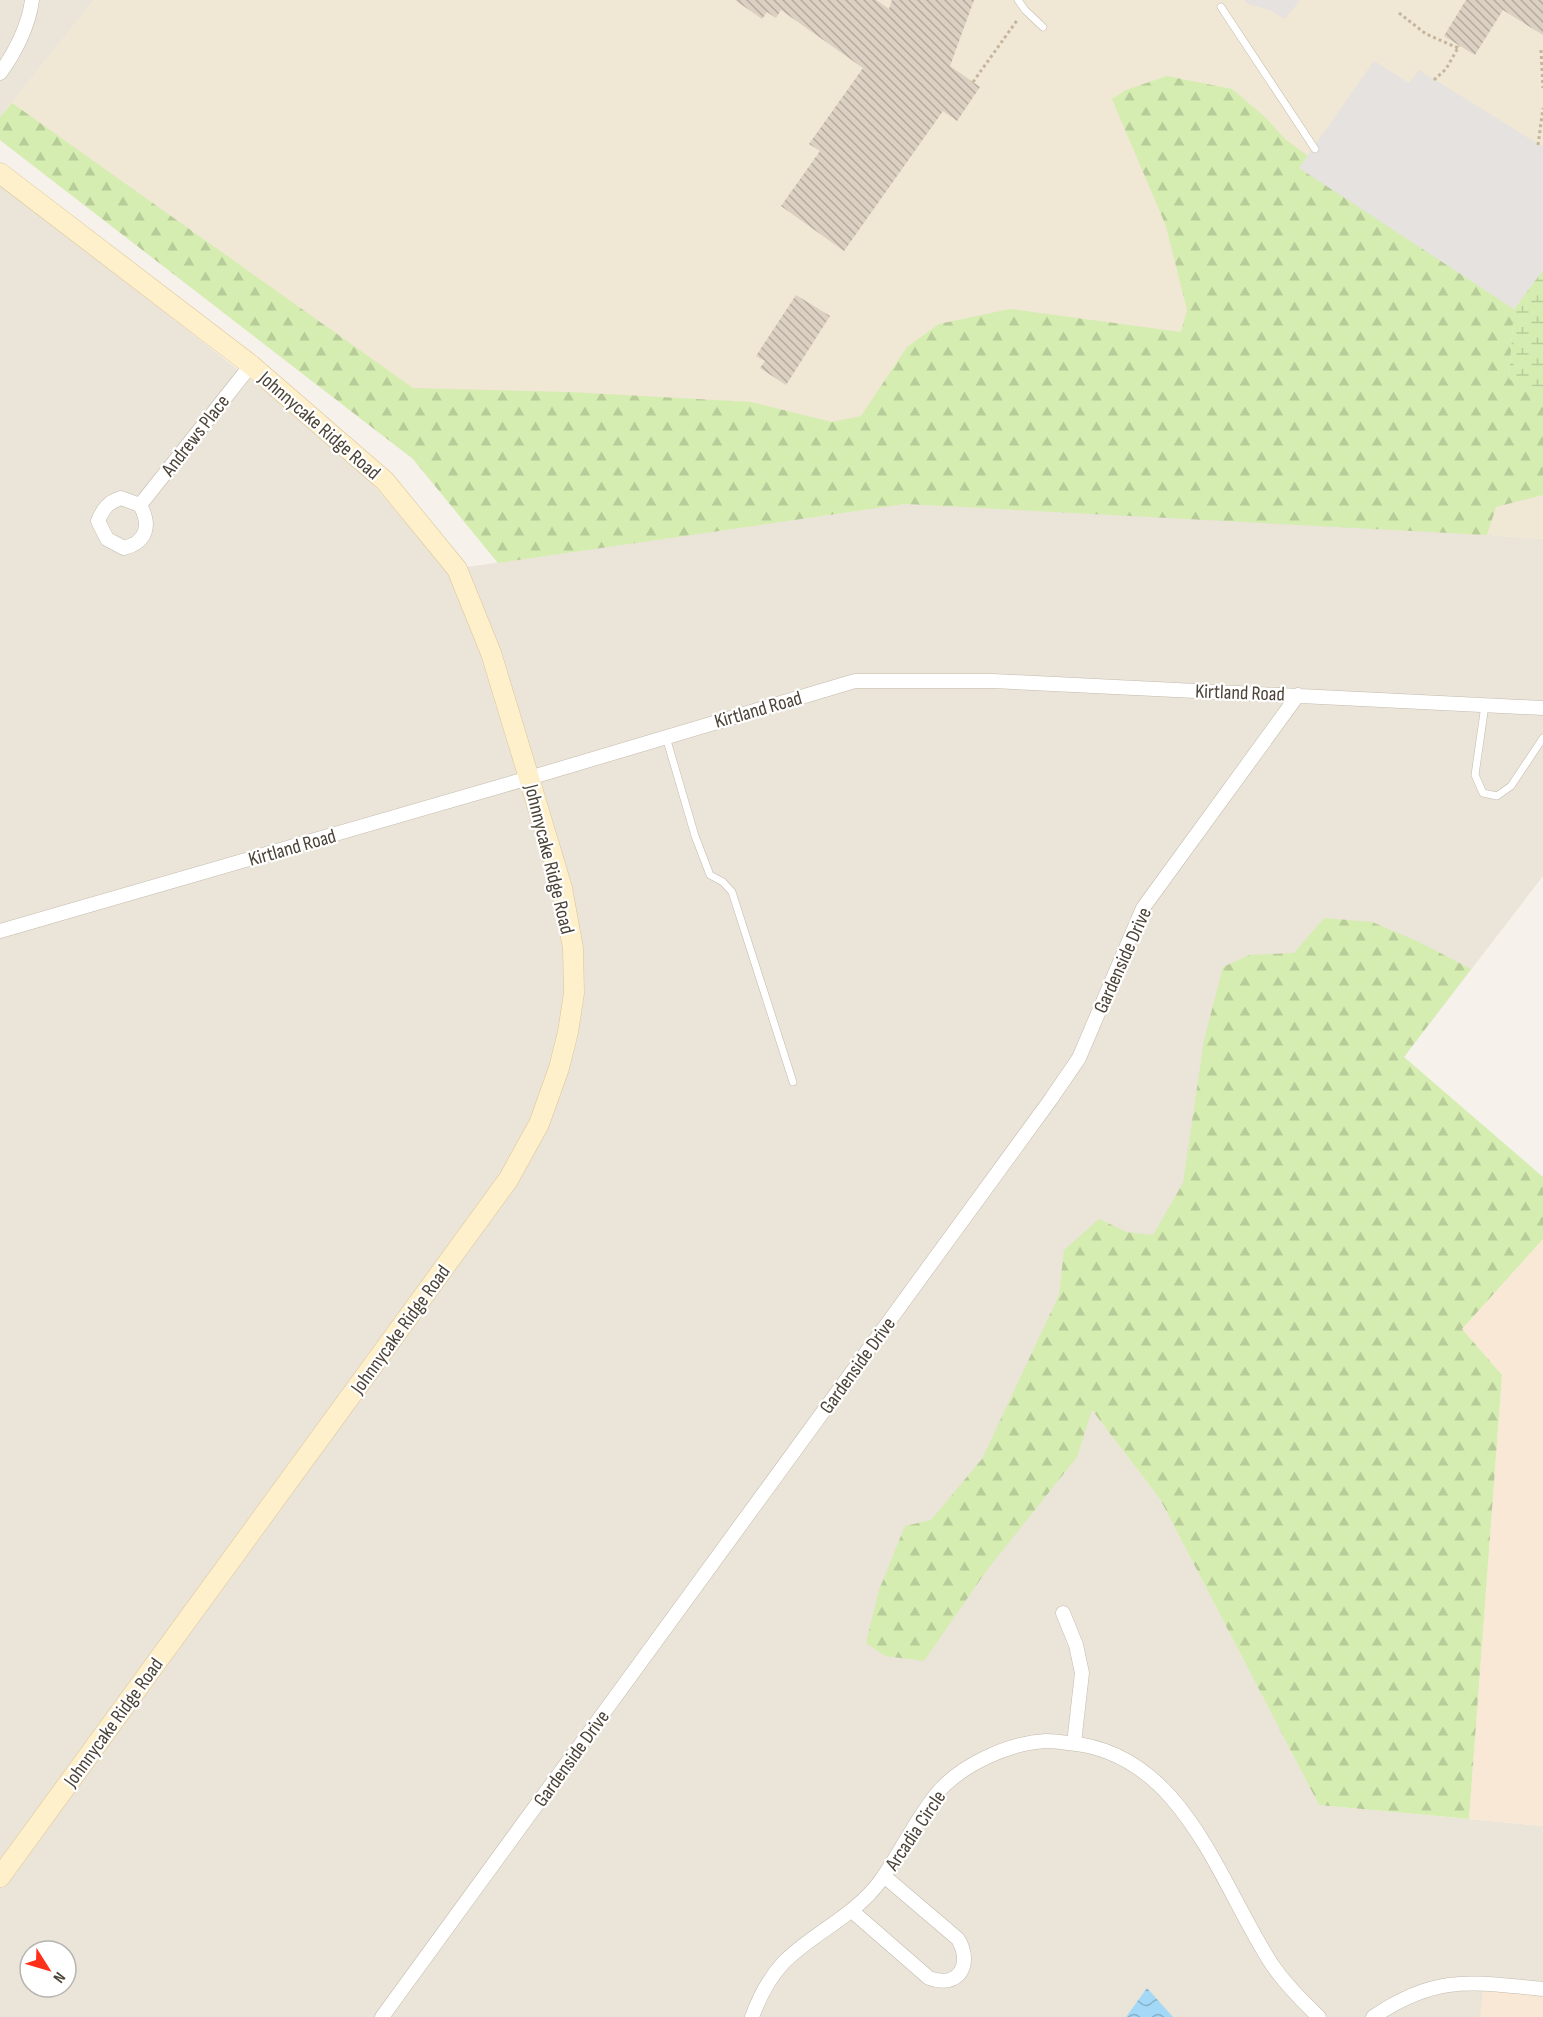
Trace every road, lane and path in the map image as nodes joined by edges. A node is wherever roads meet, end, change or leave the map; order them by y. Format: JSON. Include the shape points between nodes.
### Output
{"nodes":[{"id":1,"x":32,"y":0,"type":"edge"},
{"id":2,"x":1018,"y":0,"type":"edge"},
{"id":3,"x":1221,"y":7,"type":"dead end"},
{"id":4,"x":1024,"y":10,"type":"junction"},
{"id":5,"x":1399,"y":13,"type":"dead end"},
{"id":6,"x":1044,"y":27,"type":"dead end"},
{"id":7,"x":1540,"y":50,"type":"dead end"},
{"id":8,"x":1542,"y":72,"type":"edge"},
{"id":9,"x":0,"y":73,"type":"edge"},
{"id":10,"x":1434,"y":80,"type":"dead end"},
{"id":11,"x":973,"y":82,"type":"dead end"},
{"id":12,"x":1543,"y":88,"type":"edge"},
{"id":13,"x":1543,"y":108,"type":"edge"},
{"id":14,"x":1538,"y":145,"type":"dead end"},
{"id":15,"x":1315,"y":149,"type":"dead end"},
{"id":16,"x":0,"y":173,"type":"edge"},
{"id":17,"x":251,"y":365,"type":"junction"},
{"id":18,"x":140,"y":505,"type":"dead end"},
{"id":19,"x":1298,"y":695,"type":"junction"},
{"id":20,"x":1485,"y":705,"type":"junction"},
{"id":21,"x":1543,"y":708,"type":"edge"},
{"id":22,"x":666,"y":737,"type":"junction"},
{"id":23,"x":1543,"y":738,"type":"edge"},
{"id":24,"x":530,"y":778,"type":"junction"},
{"id":25,"x":0,"y":931,"type":"edge"},
{"id":26,"x":793,"y":1082,"type":"dead end"},
{"id":27,"x":1063,"y":1613,"type":"dead end"},
{"id":28,"x":1074,"y":1743,"type":"junction"},
{"id":29,"x":884,"y":1876,"type":"junction"},
{"id":30,"x":0,"y":1877,"type":"edge"},
{"id":31,"x":852,"y":1911,"type":"junction"},
{"id":32,"x":1543,"y":1989,"type":"edge"},
{"id":33,"x":382,"y":2017,"type":"edge"},
{"id":34,"x":752,"y":2017,"type":"edge"},
{"id":35,"x":1319,"y":2017,"type":"edge"},
{"id":36,"x":1373,"y":2017,"type":"edge"}],
"edges":[{"from":1,"to":9,"type":"street","via":[[30,13]]},
{"from":2,"to":4,"type":"lane"},
{"from":3,"to":15,"type":"lane"},
{"from":4,"to":6,"type":"lane"},
{"from":4,"to":11,"type":"path"},
{"from":5,"to":10,"type":"path","via":[[1426,34],[1459,47]]},
{"from":7,"to":8,"type":"path"},
{"from":8,"to":12,"type":"path"},
{"from":13,"to":14,"type":"path"},
{"from":16,"to":17,"type":"main road","name":"Johnnycake Ridge Road"},
{"from":17,"to":18,"type":"street","name":"Andrews Place"},
{"from":17,"to":24,"type":"main road","name":"Johnnycake Ridge Road","via":[[386,481],[457,569],[491,653]]},
{"from":19,"to":20,"type":"street","name":"Kirtland Road"},
{"from":19,"to":22,"type":"street","name":"Kirtland Road","via":[[993,681],[855,681]]},
{"from":19,"to":33,"type":"street","name":"Gardenside Drive","via":[[1143,908],[1079,1058],[1051,1099]]},
{"from":20,"to":21,"type":"street","name":"Kirtland Road"},
{"from":20,"to":23,"type":"lane","via":[[1475,775],[1483,793],[1497,796],[1511,786]]},
{"from":22,"to":24,"type":"street","name":"Kirtland Road"},
{"from":22,"to":26,"type":"lane","via":[[695,836],[711,874],[732,892]]},
{"from":24,"to":25,"type":"street","name":"Kirtland Road"},
{"from":24,"to":30,"type":"main road","name":"Johnnycake Ridge Road","via":[[562,888],[573,948],[574,993],[566,1041],[539,1124],[508,1180]]},
{"from":27,"to":28,"type":"street","via":[[1082,1672]]},
{"from":28,"to":29,"type":"street","name":"Arcadia Circle","via":[[1046,1741],[1014,1747],[967,1768],[936,1795]]},
{"from":28,"to":35,"type":"street","name":"Arcadia Circle","via":[[1111,1752],[1140,1768],[1165,1789],[1185,1813],[1270,1961],[1296,1996]]},
{"from":29,"to":31,"type":"street","name":"Arcadia Circle"},
{"from":29,"to":31,"type":"street","via":[[958,1939],[965,1958],[955,1978],[939,1982],[929,1978]]},
{"from":31,"to":34,"type":"street","name":"Arcadia Circle","via":[[783,1963]]},
{"from":32,"to":36,"type":"street","via":[[1469,1982],[1449,1984],[1408,1996]]}]}
